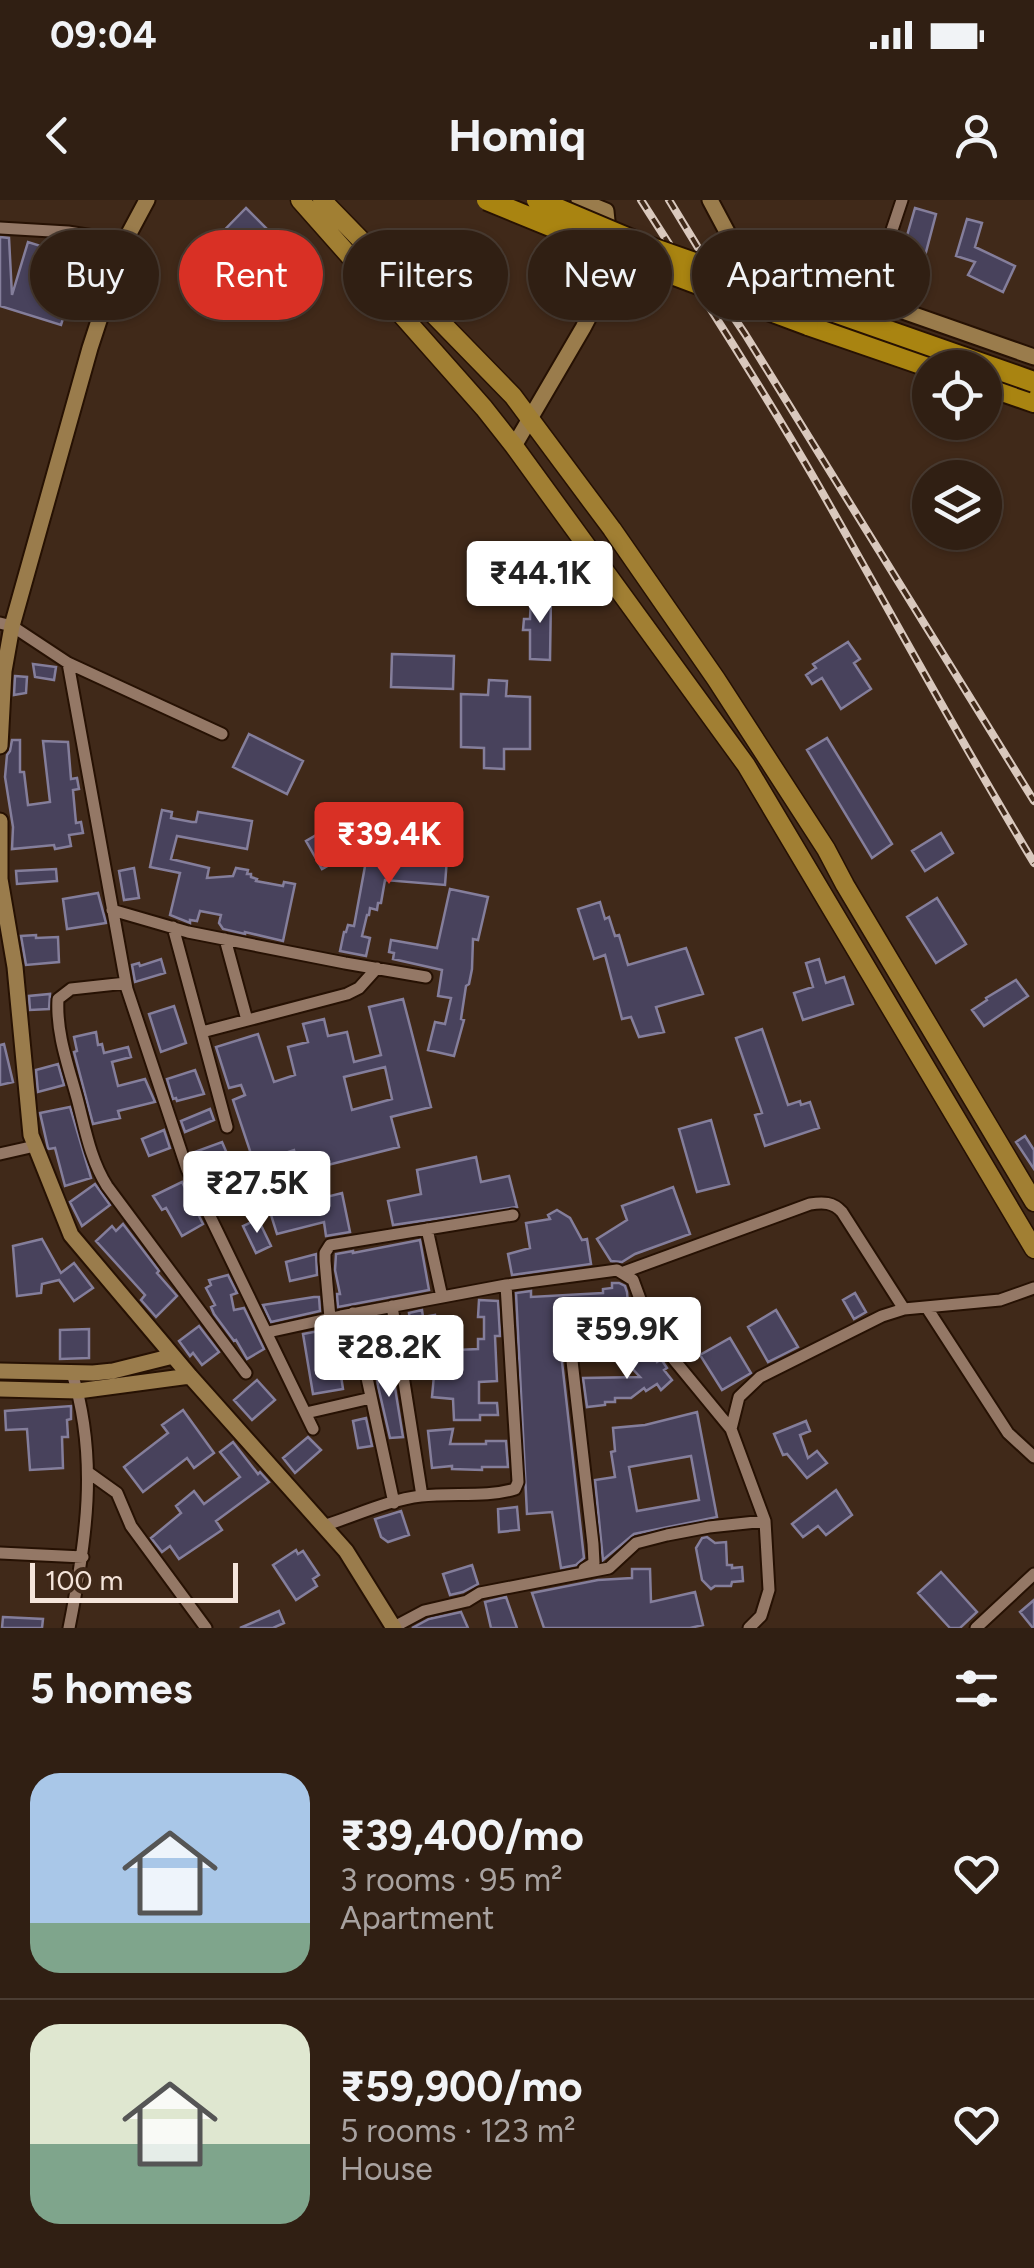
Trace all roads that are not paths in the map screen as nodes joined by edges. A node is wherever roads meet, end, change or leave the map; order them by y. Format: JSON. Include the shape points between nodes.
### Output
{"nodes":[{"id":1,"x":147,"y":200,"type":"edge"},
{"id":2,"x":300,"y":200,"type":"edge"},
{"id":3,"x":322,"y":200,"type":"edge"},
{"id":4,"x":487,"y":200,"type":"edge"},
{"id":5,"x":538,"y":200,"type":"edge"},
{"id":6,"x":579,"y":200,"type":"edge"},
{"id":7,"x":710,"y":200,"type":"edge"},
{"id":8,"x":902,"y":200,"type":"edge"},
{"id":9,"x":0,"y":228,"type":"edge"},
{"id":10,"x":34,"y":230,"type":"edge"},
{"id":11,"x":131,"y":230,"type":"edge"},
{"id":12,"x":726,"y":230,"type":"edge"},
{"id":13,"x":892,"y":230,"type":"edge"},
{"id":14,"x":99,"y":320,"type":"edge"},
{"id":15,"x":929,"y":320,"type":"edge"},
{"id":16,"x":1034,"y":357,"type":"edge"},
{"id":17,"x":912,"y":361,"type":"edge"},
{"id":18,"x":1034,"y":382,"type":"edge"},
{"id":19,"x":1002,"y":391,"type":"edge"},
{"id":20,"x":1034,"y":402,"type":"edge"},
{"id":21,"x":530,"y":419,"type":"junction"},
{"id":22,"x":514,"y":446,"type":"junction"},
{"id":23,"x":584,"y":492,"type":"junction"},
{"id":24,"x":559,"y":508,"type":"junction"},
{"id":25,"x":6,"y":624,"type":"edge"},
{"id":26,"x":68,"y":663,"type":"junction"},
{"id":27,"x":2,"y":671,"type":"edge"},
{"id":28,"x":1,"y":707,"type":"edge"},
{"id":29,"x":222,"y":734,"type":"dead end"},
{"id":30,"x":0,"y":746,"type":"edge"},
{"id":31,"x":0,"y":821,"type":"edge"},
{"id":32,"x":0,"y":834,"type":"edge"},
{"id":33,"x":112,"y":910,"type":"junction"},
{"id":34,"x":862,"y":914,"type":"junction"},
{"id":35,"x":173,"y":927,"type":"junction"},
{"id":36,"x":844,"y":927,"type":"junction"},
{"id":37,"x":225,"y":939,"type":"junction"},
{"id":38,"x":7,"y":967,"type":"edge"},
{"id":39,"x":377,"y":968,"type":"junction"},
{"id":40,"x":426,"y":976,"type":"dead end"},
{"id":41,"x":126,"y":983,"type":"junction"},
{"id":42,"x":247,"y":1020,"type":"junction"},
{"id":43,"x":202,"y":1032,"type":"junction"},
{"id":44,"x":227,"y":1128,"type":"dead end"},
{"id":45,"x":35,"y":1146,"type":"junction"},
{"id":46,"x":0,"y":1154,"type":"edge"},
{"id":47,"x":1034,"y":1202,"type":"edge"},
{"id":48,"x":513,"y":1214,"type":"dead end"},
{"id":49,"x":427,"y":1229,"type":"junction"},
{"id":50,"x":1034,"y":1249,"type":"edge"},
{"id":51,"x":624,"y":1272,"type":"junction"},
{"id":52,"x":506,"y":1285,"type":"junction"},
{"id":53,"x":1034,"y":1288,"type":"edge"},
{"id":54,"x":442,"y":1296,"type":"junction"},
{"id":55,"x":392,"y":1306,"type":"junction"},
{"id":56,"x":927,"y":1308,"type":"junction"},
{"id":57,"x":904,"y":1309,"type":"junction"},
{"id":58,"x":352,"y":1314,"type":"junction"},
{"id":59,"x":330,"y":1318,"type":"junction"},
{"id":60,"x":652,"y":1329,"type":"junction"},
{"id":61,"x":268,"y":1332,"type":"junction"},
{"id":62,"x":173,"y":1356,"type":"junction"},
{"id":63,"x":0,"y":1371,"type":"edge"},
{"id":64,"x":72,"y":1373,"type":"junction"},
{"id":65,"x":246,"y":1373,"type":"dead end"},
{"id":66,"x":190,"y":1376,"type":"junction"},
{"id":67,"x":0,"y":1389,"type":"edge"},
{"id":68,"x":78,"y":1391,"type":"junction"},
{"id":69,"x":371,"y":1398,"type":"junction"},
{"id":70,"x":306,"y":1413,"type":"junction"},
{"id":71,"x":314,"y":1429,"type":"dead end"},
{"id":72,"x":731,"y":1429,"type":"junction"},
{"id":73,"x":1034,"y":1456,"type":"edge"},
{"id":74,"x":89,"y":1473,"type":"junction"},
{"id":75,"x":422,"y":1496,"type":"junction"},
{"id":76,"x":394,"y":1503,"type":"junction"},
{"id":77,"x":766,"y":1522,"type":"junction"},
{"id":78,"x":323,"y":1526,"type":"junction"},
{"id":79,"x":0,"y":1553,"type":"edge"},
{"id":80,"x":84,"y":1557,"type":"junction"},
{"id":81,"x":579,"y":1572,"type":"junction"},
{"id":82,"x":1034,"y":1574,"type":"edge"},
{"id":83,"x":69,"y":1628,"type":"edge"},
{"id":84,"x":206,"y":1628,"type":"edge"},
{"id":85,"x":394,"y":1628,"type":"edge"},
{"id":86,"x":749,"y":1628,"type":"edge"},
{"id":87,"x":976,"y":1628,"type":"edge"}],
"edges":[{"from":1,"to":11,"type":"main road"},
{"from":2,"to":22,"type":"main road"},
{"from":3,"to":21,"type":"main road"},
{"from":4,"to":17,"type":"highway","bridge":true},
{"from":5,"to":18,"type":"highway","bridge":true,"via":[[646,246]]},
{"from":6,"to":21,"type":"main road","via":[[606,211],[612,272]]},
{"from":7,"to":12,"type":"main road"},
{"from":8,"to":13,"type":"street"},
{"from":9,"to":10,"type":"street"},
{"from":14,"to":25,"type":"main road"},
{"from":15,"to":16,"type":"main road"},
{"from":19,"to":20,"type":"highway"},
{"from":21,"to":22,"type":"main road"},
{"from":21,"to":23,"type":"main road"},
{"from":22,"to":24,"type":"main road"},
{"from":23,"to":24,"type":"main road"},
{"from":23,"to":34,"type":"main road","via":[[716,679]]},
{"from":24,"to":36,"type":"main road","via":[[746,766]]},
{"from":25,"to":26,"type":"street"},
{"from":25,"to":27,"type":"main road"},
{"from":26,"to":29,"type":"street"},
{"from":26,"to":33,"type":"street"},
{"from":27,"to":28,"type":"main road"},
{"from":28,"to":30,"type":"main road"},
{"from":31,"to":32,"type":"main road"},
{"from":32,"to":38,"type":"main road"},
{"from":33,"to":35,"type":"street"},
{"from":33,"to":41,"type":"street"},
{"from":34,"to":36,"type":"main road"},
{"from":34,"to":47,"type":"main road"},
{"from":35,"to":37,"type":"street"},
{"from":35,"to":43,"type":"street"},
{"from":36,"to":50,"type":"main road"},
{"from":37,"to":39,"type":"street"},
{"from":37,"to":42,"type":"street"},
{"from":38,"to":45,"type":"main road"},
{"from":39,"to":40,"type":"street"},
{"from":39,"to":42,"type":"street","via":[[347,994]]},
{"from":41,"to":61,"type":"street","via":[[187,1169]]},
{"from":41,"to":65,"type":"street","via":[[71,990],[58,999],[60,1036],[90,1149],[107,1186]]},
{"from":42,"to":43,"type":"street"},
{"from":43,"to":44,"type":"street"},
{"from":45,"to":46,"type":"street"},
{"from":45,"to":62,"type":"main road","via":[[71,1235]]},
{"from":48,"to":49,"type":"street"},
{"from":49,"to":54,"type":"street"},
{"from":49,"to":59,"type":"street","via":[[330,1245]]},
{"from":51,"to":52,"type":"street"},
{"from":51,"to":57,"type":"street","via":[[810,1204],[829,1203],[842,1212]]},
{"from":51,"to":60,"type":"street"},
{"from":52,"to":54,"type":"street"},
{"from":52,"to":75,"type":"street","via":[[516,1489]]},
{"from":53,"to":56,"type":"street","via":[[1000,1300]]},
{"from":54,"to":55,"type":"street"},
{"from":55,"to":58,"type":"street"},
{"from":55,"to":75,"type":"street"},
{"from":56,"to":57,"type":"street"},
{"from":56,"to":73,"type":"street","via":[[1008,1433]]},
{"from":57,"to":72,"type":"street","via":[[760,1377],[739,1397]]},
{"from":58,"to":59,"type":"street"},
{"from":58,"to":69,"type":"street"},
{"from":59,"to":61,"type":"street"},
{"from":60,"to":72,"type":"street"},
{"from":60,"to":81,"type":"street","via":[[580,1343],[571,1352],[594,1563]]},
{"from":61,"to":70,"type":"street"},
{"from":62,"to":64,"type":"main road"},
{"from":62,"to":66,"type":"main road"},
{"from":63,"to":64,"type":"main road"},
{"from":64,"to":68,"type":"street"},
{"from":66,"to":68,"type":"main road"},
{"from":66,"to":78,"type":"main road"},
{"from":67,"to":68,"type":"main road"},
{"from":68,"to":74,"type":"street"},
{"from":69,"to":70,"type":"street"},
{"from":69,"to":76,"type":"street"},
{"from":70,"to":71,"type":"street"},
{"from":72,"to":77,"type":"street"},
{"from":74,"to":80,"type":"street"},
{"from":74,"to":84,"type":"street","via":[[116,1493],[130,1526]]},
{"from":75,"to":76,"type":"street"},
{"from":76,"to":78,"type":"street"},
{"from":77,"to":81,"type":"street","via":[[636,1543],[610,1568]]},
{"from":77,"to":86,"type":"street","via":[[769,1590],[761,1616]]},
{"from":78,"to":85,"type":"main road"},
{"from":79,"to":80,"type":"street"},
{"from":80,"to":83,"type":"street"},
{"from":81,"to":85,"type":"street","via":[[480,1593]]},
{"from":82,"to":87,"type":"street"}]}
